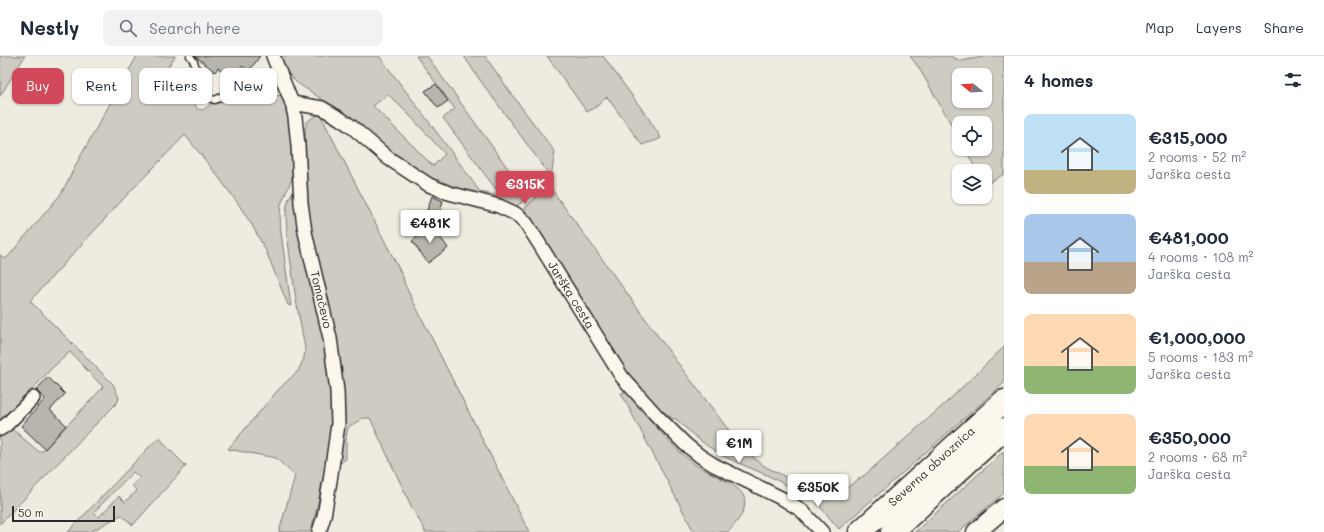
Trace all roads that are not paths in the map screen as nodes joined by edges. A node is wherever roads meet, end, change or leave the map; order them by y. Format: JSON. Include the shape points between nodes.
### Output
{"nodes":[{"id":1,"x":190,"y":56,"type":"edge"},
{"id":2,"x":273,"y":56,"type":"edge"},
{"id":3,"x":278,"y":69,"type":"junction"},
{"id":4,"x":292,"y":103,"type":"junction"},
{"id":5,"x":33,"y":398,"type":"dead end"},
{"id":6,"x":1004,"y":401,"type":"edge"},
{"id":7,"x":0,"y":429,"type":"edge"},
{"id":8,"x":1004,"y":429,"type":"edge"},
{"id":9,"x":1004,"y":508,"type":"edge"},
{"id":10,"x":819,"y":528,"type":"edge"},
{"id":11,"x":319,"y":532,"type":"edge"},
{"id":12,"x":860,"y":532,"type":"edge"},
{"id":13,"x":892,"y":532,"type":"edge"},
{"id":14,"x":976,"y":532,"type":"edge"}],
"edges":[{"from":1,"to":3,"type":"lane","via":[[200,90],[209,99],[215,100]]},
{"from":2,"to":3,"type":"street","name":"Tomačevo"},
{"from":3,"to":4,"type":"street","name":"Tomačevo"},
{"from":4,"to":10,"type":"street","name":"Jarška cesta","via":[[322,108],[339,118],[388,158],[430,185],[449,193],[499,206],[520,217],[622,378],[657,416],[700,456],[801,510]]},
{"from":4,"to":11,"type":"street","name":"Tomačevo","via":[[305,232],[330,338],[337,392],[338,424],[324,516]]},
{"from":5,"to":7,"type":"street"},
{"from":6,"to":12,"type":"highway","name":"Severna obvoznica"},
{"from":8,"to":13,"type":"highway","name":"Severna obvoznica"},
{"from":9,"to":14,"type":"street"}]}
